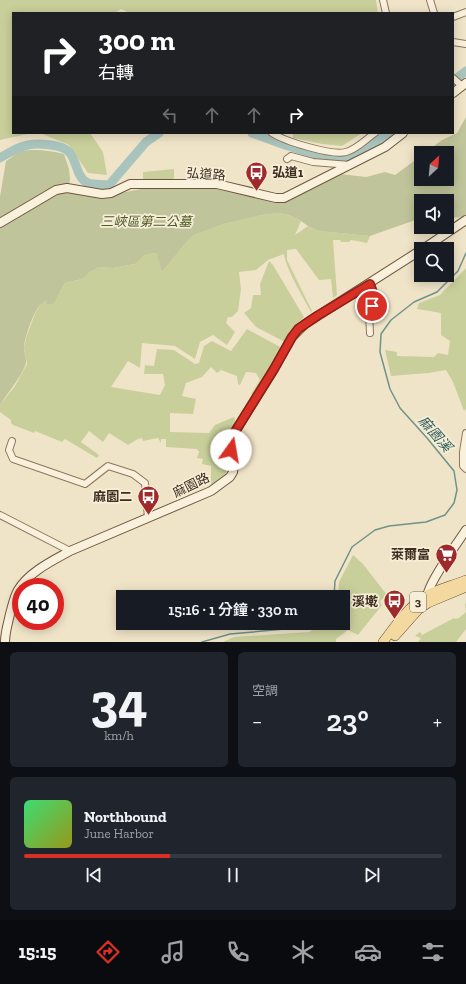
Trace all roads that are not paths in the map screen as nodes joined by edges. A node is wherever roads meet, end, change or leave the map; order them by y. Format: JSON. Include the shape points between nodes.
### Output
{"nodes":[{"id":1,"x":383,"y":0,"type":"edge"},
{"id":2,"x":430,"y":0,"type":"edge"},
{"id":3,"x":386,"y":12,"type":"edge"},
{"id":4,"x":434,"y":12,"type":"edge"},
{"id":5,"x":466,"y":12,"type":"edge"},
{"id":6,"x":454,"y":17,"type":"edge"},
{"id":7,"x":454,"y":42,"type":"edge"},
{"id":8,"x":466,"y":44,"type":"edge"},
{"id":9,"x":462,"y":84,"type":"edge"},
{"id":10,"x":454,"y":92,"type":"edge"},
{"id":11,"x":275,"y":134,"type":"edge"},
{"id":12,"x":374,"y":134,"type":"edge"},
{"id":13,"x":402,"y":134,"type":"edge"},
{"id":14,"x":287,"y":159,"type":"dead end"},
{"id":15,"x":350,"y":165,"type":"junction"},
{"id":16,"x":466,"y":220,"type":"edge"},
{"id":17,"x":0,"y":223,"type":"edge"},
{"id":18,"x":434,"y":242,"type":"edge"},
{"id":19,"x":414,"y":255,"type":"edge"},
{"id":20,"x":370,"y":284,"type":"junction"},
{"id":21,"x":370,"y":333,"type":"dead end"},
{"id":22,"x":466,"y":433,"type":"edge"},
{"id":23,"x":12,"y":441,"type":"dead end"},
{"id":24,"x":466,"y":469,"type":"edge"},
{"id":25,"x":0,"y":514,"type":"edge"},
{"id":26,"x":148,"y":518,"type":"junction"},
{"id":27,"x":466,"y":530,"type":"edge"},
{"id":28,"x":70,"y":551,"type":"junction"},
{"id":29,"x":466,"y":580,"type":"edge"},
{"id":30,"x":466,"y":587,"type":"edge"},
{"id":31,"x":427,"y":599,"type":"junction"},
{"id":32,"x":5,"y":642,"type":"edge"},
{"id":33,"x":383,"y":642,"type":"edge"},
{"id":34,"x":390,"y":642,"type":"edge"}],
"edges":[{"from":1,"to":3,"type":"street"},
{"from":2,"to":4,"type":"street"},
{"from":5,"to":6,"type":"street"},
{"from":7,"to":8,"type":"street"},
{"from":9,"to":10,"type":"street"},
{"from":11,"to":12,"type":"street","via":[[306,146],[345,152],[352,150]]},
{"from":13,"to":15,"type":"street","name":"弘道路","via":[[385,147]]},
{"from":14,"to":15,"type":"street","via":[[291,156],[313,162]]},
{"from":15,"to":17,"type":"street","name":"弘道路","via":[[284,198],[217,184],[130,184],[111,193],[102,194],[67,188],[56,190]]},
{"from":16,"to":18,"type":"street","name":"麻園路"},
{"from":19,"to":20,"type":"street","name":"麻園路"},
{"from":20,"to":21,"type":"street","via":[[375,298],[369,314]]},
{"from":20,"to":26,"type":"street","name":"麻園路","via":[[305,324],[292,337],[233,435],[230,444],[234,465],[230,477],[211,491]]},
{"from":22,"to":24,"type":"street","via":[[463,466]]},
{"from":23,"to":26,"type":"street","via":[[9,450],[14,459],[85,484],[108,466],[134,474],[145,483]]},
{"from":25,"to":28,"type":"street"},
{"from":26,"to":28,"type":"street","name":"麻園路"},
{"from":27,"to":31,"type":"street","via":[[433,581]]},
{"from":28,"to":32,"type":"street","name":"麻園路","via":[[34,573],[18,590],[6,629]]},
{"from":29,"to":31,"type":"main road","number":"3"},
{"from":30,"to":31,"type":"main road","number":"3"},
{"from":31,"to":33,"type":"main road","number":"3","via":[[417,603]]},
{"from":31,"to":34,"type":"main road","number":"3"}]}
